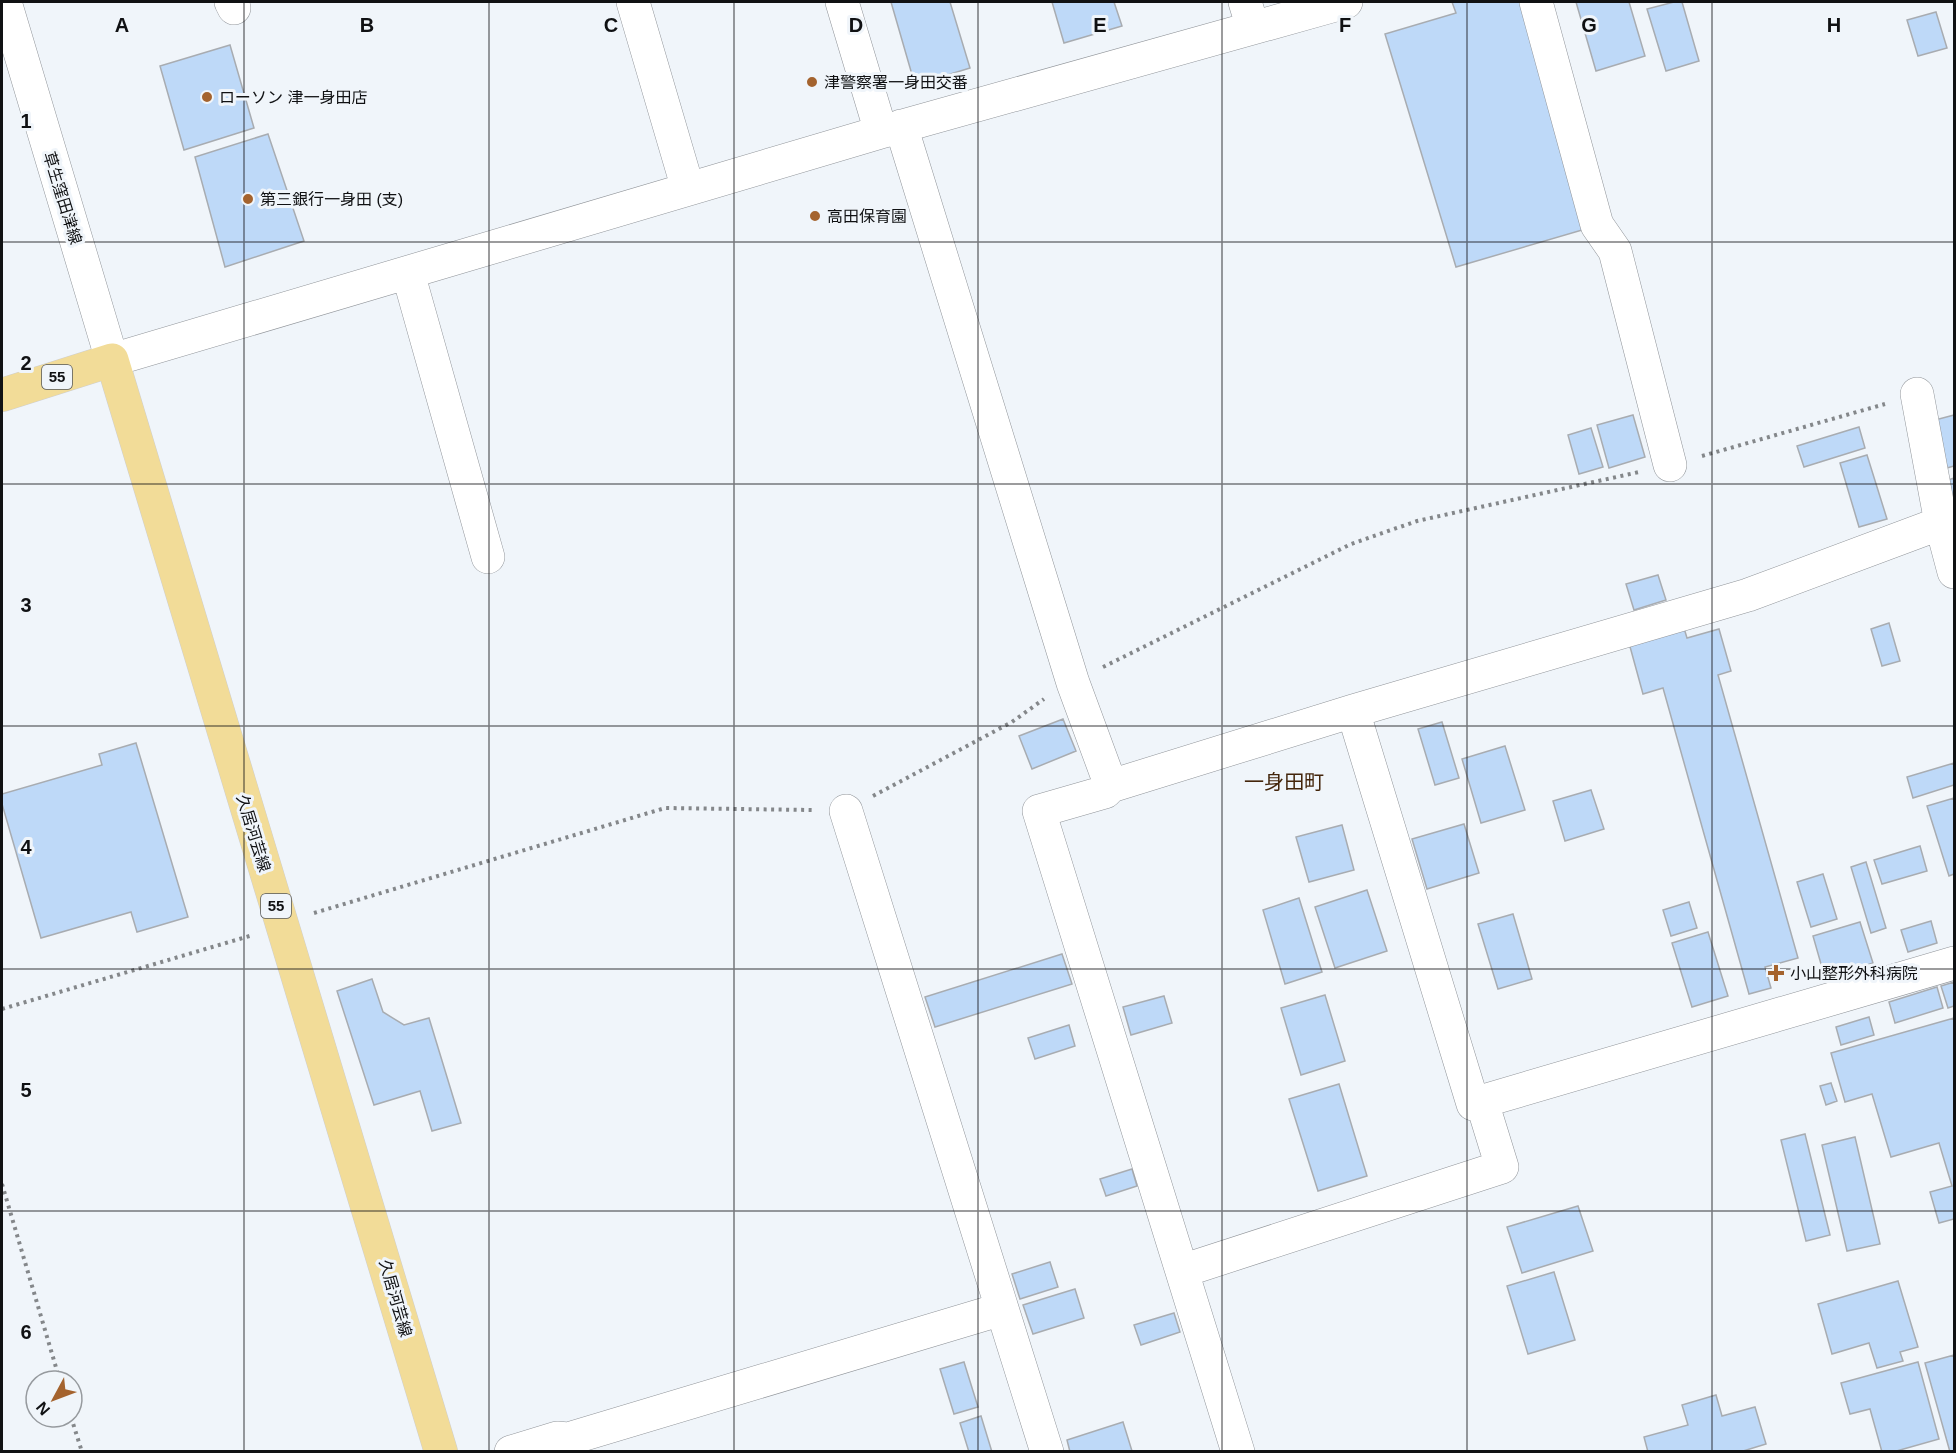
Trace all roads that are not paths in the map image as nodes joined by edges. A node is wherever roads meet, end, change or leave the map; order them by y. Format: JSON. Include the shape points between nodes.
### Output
{"nodes":[{"id":1,"x":5,"y":2,"type":"edge"},
{"id":2,"x":633,"y":2,"type":"edge"},
{"id":3,"x":842,"y":2,"type":"edge"},
{"id":4,"x":1346,"y":2,"type":"edge"},
{"id":5,"x":1536,"y":2,"type":"edge"},
{"id":6,"x":1249,"y":15,"type":"edge"},
{"id":7,"x":891,"y":129,"type":"junction"},
{"id":8,"x":688,"y":189,"type":"junction"},
{"id":9,"x":408,"y":273,"type":"junction"},
{"id":10,"x":112,"y":360,"type":"junction"},
{"id":11,"x":1917,"y":394,"type":"road end"},
{"id":12,"x":2,"y":395,"type":"edge"},
{"id":13,"x":1670,"y":465,"type":"road end"},
{"id":14,"x":1941,"y":523,"type":"junction"},
{"id":15,"x":488,"y":557,"type":"dead end"},
{"id":16,"x":1954,"y":571,"type":"edge"},
{"id":17,"x":1353,"y":711,"type":"junction"},
{"id":18,"x":1111,"y":786,"type":"junction"},
{"id":19,"x":846,"y":811,"type":"road end"},
{"id":20,"x":1954,"y":963,"type":"edge"},
{"id":21,"x":1482,"y":1102,"type":"junction"},
{"id":22,"x":1182,"y":1271,"type":"junction"},
{"id":23,"x":1002,"y":1309,"type":"junction"},
{"id":24,"x":441,"y":1452,"type":"edge"},
{"id":25,"x":511,"y":1452,"type":"edge"},
{"id":26,"x":1047,"y":1452,"type":"edge"},
{"id":27,"x":1238,"y":1452,"type":"edge"}],
"edges":[{"from":1,"to":10,"type":"street","name":"草生窪田津線"},
{"from":2,"to":8,"type":"street"},
{"from":3,"to":7,"type":"street"},
{"from":4,"to":6,"type":"street"},
{"from":5,"to":13,"type":"street","via":[[1598,225],[1615,251]]},
{"from":6,"to":7,"type":"street"},
{"from":7,"to":8,"type":"street"},
{"from":7,"to":18,"type":"street","via":[[1073,683]]},
{"from":8,"to":9,"type":"street"},
{"from":9,"to":10,"type":"street"},
{"from":9,"to":15,"type":"street"},
{"from":10,"to":12,"type":"main road","number":"55"},
{"from":10,"to":24,"type":"main road","name":"久居河芸線","number":"55"},
{"from":11,"to":14,"type":"street"},
{"from":14,"to":16,"type":"street"},
{"from":14,"to":17,"type":"street","via":[[1748,595]]},
{"from":17,"to":18,"type":"street"},
{"from":17,"to":21,"type":"street","via":[[1473,1104]]},
{"from":18,"to":22,"type":"street","via":[[1105,792],[1039,811]]},
{"from":19,"to":23,"type":"street"},
{"from":20,"to":21,"type":"street"},
{"from":21,"to":22,"type":"street","via":[[1502,1167]]},
{"from":22,"to":27,"type":"street"},
{"from":23,"to":25,"type":"street","via":[[568,1439],[557,1438]]},
{"from":23,"to":26,"type":"street"}]}
